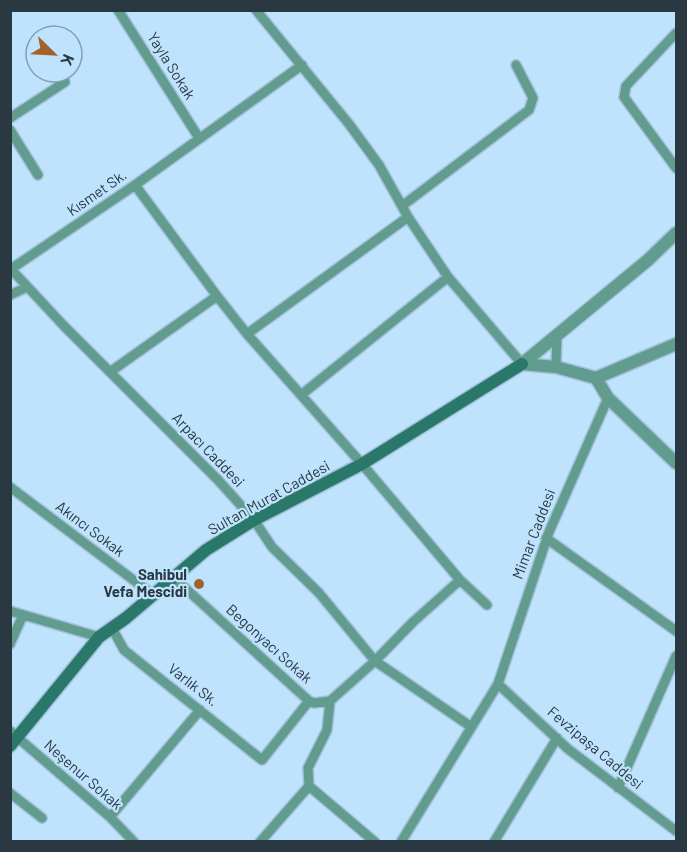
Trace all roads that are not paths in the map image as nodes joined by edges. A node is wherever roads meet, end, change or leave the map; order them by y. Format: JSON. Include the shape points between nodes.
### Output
{"nodes":[{"id":1,"x":118,"y":10,"type":"edge"},
{"id":2,"x":256,"y":10,"type":"edge"},
{"id":3,"x":676,"y":33,"type":"edge"},
{"id":4,"x":516,"y":64,"type":"dead end"},
{"id":5,"x":302,"y":65,"type":"junction"},
{"id":6,"x":61,"y":84,"type":"edge"},
{"id":7,"x":10,"y":118,"type":"edge"},
{"id":8,"x":10,"y":130,"type":"edge"},
{"id":9,"x":199,"y":138,"type":"junction"},
{"id":10,"x":676,"y":168,"type":"edge"},
{"id":11,"x":38,"y":175,"type":"dead end"},
{"id":12,"x":135,"y":185,"type":"junction"},
{"id":13,"x":402,"y":206,"type":"junction"},
{"id":14,"x":408,"y":217,"type":"junction"},
{"id":15,"x":676,"y":232,"type":"edge"},
{"id":16,"x":11,"y":269,"type":"edge"},
{"id":17,"x":448,"y":277,"type":"junction"},
{"id":18,"x":27,"y":287,"type":"junction"},
{"id":19,"x":10,"y":296,"type":"edge"},
{"id":20,"x":217,"y":296,"type":"junction"},
{"id":21,"x":248,"y":334,"type":"junction"},
{"id":22,"x":557,"y":334,"type":"junction"},
{"id":23,"x":676,"y":344,"type":"edge"},
{"id":24,"x":522,"y":364,"type":"junction"},
{"id":25,"x":556,"y":367,"type":"junction"},
{"id":26,"x":110,"y":372,"type":"junction"},
{"id":27,"x":596,"y":378,"type":"junction"},
{"id":28,"x":301,"y":395,"type":"junction"},
{"id":29,"x":608,"y":398,"type":"junction"},
{"id":30,"x":676,"y":463,"type":"edge"},
{"id":31,"x":362,"y":464,"type":"junction"},
{"id":32,"x":10,"y":487,"type":"edge"},
{"id":33,"x":254,"y":520,"type":"junction"},
{"id":34,"x":546,"y":538,"type":"junction"},
{"id":35,"x":174,"y":578,"type":"junction"},
{"id":36,"x":460,"y":580,"type":"junction"},
{"id":37,"x":152,"y":594,"type":"junction"},
{"id":38,"x":487,"y":605,"type":"dead end"},
{"id":39,"x":10,"y":611,"type":"edge"},
{"id":40,"x":23,"y":615,"type":"junction"},
{"id":41,"x":112,"y":628,"type":"junction"},
{"id":42,"x":676,"y":631,"type":"edge"},
{"id":43,"x":99,"y":637,"type":"junction"},
{"id":44,"x":10,"y":644,"type":"edge"},
{"id":45,"x":676,"y":656,"type":"edge"},
{"id":46,"x":375,"y":661,"type":"junction"},
{"id":47,"x":498,"y":684,"type":"junction"},
{"id":48,"x":309,"y":701,"type":"junction"},
{"id":49,"x":330,"y":701,"type":"junction"},
{"id":50,"x":200,"y":710,"type":"junction"},
{"id":51,"x":470,"y":726,"type":"junction"},
{"id":52,"x":13,"y":738,"type":"edge"},
{"id":53,"x":557,"y":738,"type":"junction"},
{"id":54,"x":309,"y":786,"type":"junction"},
{"id":55,"x":618,"y":788,"type":"junction"},
{"id":56,"x":10,"y":794,"type":"edge"},
{"id":57,"x":110,"y":817,"type":"junction"},
{"id":58,"x":42,"y":818,"type":"dead end"},
{"id":59,"x":676,"y":831,"type":"edge"},
{"id":60,"x":134,"y":842,"type":"edge"},
{"id":61,"x":260,"y":842,"type":"edge"},
{"id":62,"x":375,"y":842,"type":"edge"},
{"id":63,"x":401,"y":842,"type":"edge"},
{"id":64,"x":494,"y":842,"type":"edge"}],
"edges":[{"from":1,"to":9,"type":"street","name":"Yayla Sokak"},
{"from":2,"to":5,"type":"street"},
{"from":3,"to":10,"type":"street","via":[[626,86],[624,97]]},
{"from":4,"to":13,"type":"street","via":[[533,98],[529,110]]},
{"from":5,"to":9,"type":"street","name":"Kısmet Sk."},
{"from":5,"to":13,"type":"street","via":[[379,165]]},
{"from":6,"to":7,"type":"street"},
{"from":8,"to":11,"type":"street"},
{"from":9,"to":12,"type":"street","name":"Kısmet Sk."},
{"from":12,"to":16,"type":"street","name":"Kısmet Sk."},
{"from":12,"to":20,"type":"street"},
{"from":13,"to":14,"type":"street"},
{"from":14,"to":17,"type":"street"},
{"from":14,"to":21,"type":"street"},
{"from":15,"to":22,"type":"street","via":[[648,260]]},
{"from":16,"to":18,"type":"street","name":"Arpacı Caddesi"},
{"from":17,"to":24,"type":"street"},
{"from":17,"to":28,"type":"street"},
{"from":18,"to":19,"type":"street"},
{"from":18,"to":26,"type":"street","name":"Arpacı Caddesi"},
{"from":20,"to":21,"type":"street"},
{"from":20,"to":26,"type":"street"},
{"from":21,"to":28,"type":"street"},
{"from":22,"to":24,"type":"street"},
{"from":22,"to":25,"type":"street"},
{"from":23,"to":27,"type":"street"},
{"from":24,"to":25,"type":"street"},
{"from":24,"to":31,"type":"main road","name":"Sultan Murat Caddesi"},
{"from":25,"to":27,"type":"street"},
{"from":26,"to":33,"type":"street","name":"Arpacı Caddesi"},
{"from":27,"to":29,"type":"street"},
{"from":28,"to":31,"type":"street"},
{"from":29,"to":30,"type":"street"},
{"from":29,"to":34,"type":"street","name":"Mimar Caddesi"},
{"from":31,"to":33,"type":"main road","name":"Sultan Murat Caddesi"},
{"from":31,"to":36,"type":"street"},
{"from":32,"to":37,"type":"street","name":"Akıncı Sokak"},
{"from":33,"to":35,"type":"main road","name":"Sultan Murat Caddesi","via":[[206,550]]},
{"from":33,"to":46,"type":"street","name":"Arpacı Caddesi","via":[[272,547],[319,593]]},
{"from":34,"to":42,"type":"street"},
{"from":34,"to":47,"type":"street","name":"Mimar Caddesi"},
{"from":35,"to":37,"type":"main road","name":"Sultan Murat Caddesi"},
{"from":35,"to":48,"type":"street","name":"Begonyacı Sokak"},
{"from":36,"to":38,"type":"street"},
{"from":36,"to":46,"type":"street"},
{"from":37,"to":41,"type":"main road","name":"Sultan Murat Caddesi"},
{"from":39,"to":40,"type":"street"},
{"from":40,"to":43,"type":"street"},
{"from":40,"to":44,"type":"street"},
{"from":41,"to":43,"type":"main road","name":"Sultan Murat Caddesi"},
{"from":41,"to":50,"type":"street","name":"Varlık Sk.","via":[[124,650]]},
{"from":43,"to":52,"type":"main road","name":"Sultan Murat Caddesi"},
{"from":45,"to":55,"type":"street"},
{"from":46,"to":49,"type":"street"},
{"from":46,"to":51,"type":"street","name":"Arpacı Caddesi"},
{"from":47,"to":51,"type":"street","name":"Mimar Caddesi"},
{"from":47,"to":53,"type":"street","name":"Fevzipaşa Caddesi"},
{"from":48,"to":49,"type":"street","name":"Begonyacı Sokak"},
{"from":48,"to":50,"type":"street","name":"Varlık Sk.","via":[[262,760]]},
{"from":49,"to":54,"type":"street","via":[[327,730],[308,768]]},
{"from":50,"to":57,"type":"street"},
{"from":51,"to":63,"type":"street"},
{"from":52,"to":57,"type":"street","name":"Neşenur Sokak"},
{"from":53,"to":55,"type":"street","name":"Fevzipaşa Caddesi"},
{"from":53,"to":64,"type":"street"},
{"from":54,"to":61,"type":"street"},
{"from":54,"to":62,"type":"street"},
{"from":55,"to":59,"type":"street","name":"Fevzipaşa Caddesi"},
{"from":56,"to":58,"type":"street"},
{"from":57,"to":60,"type":"street","name":"Neşenur Sokak"}]}
